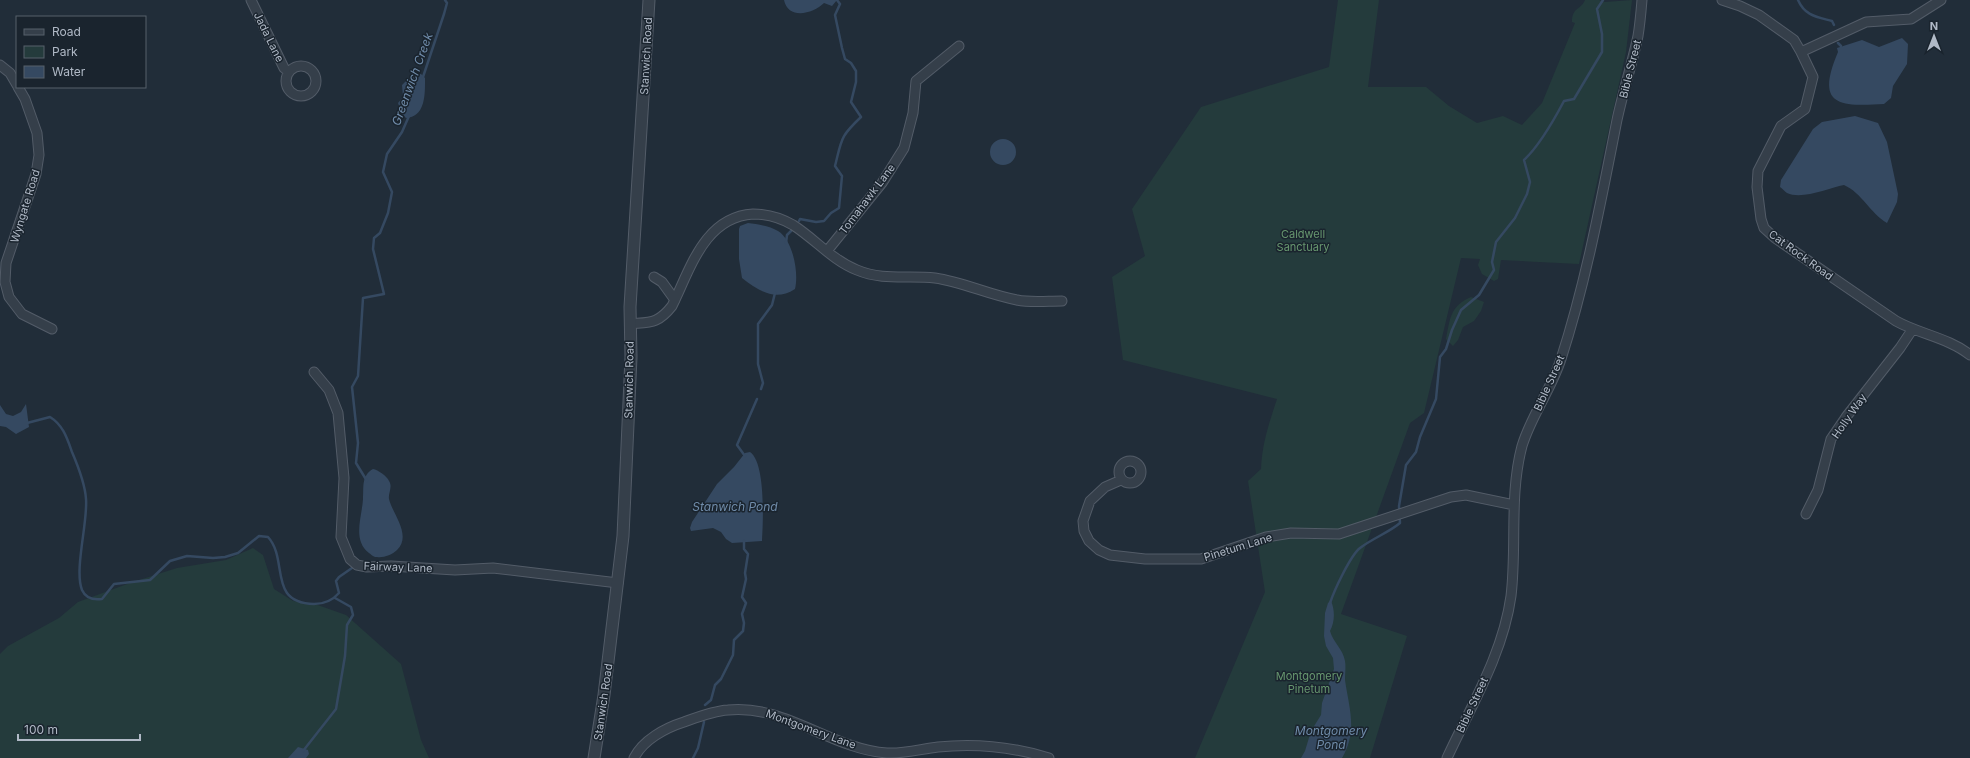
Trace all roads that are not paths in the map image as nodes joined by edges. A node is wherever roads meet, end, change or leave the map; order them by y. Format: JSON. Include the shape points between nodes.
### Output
{"nodes":[{"id":1,"x":251,"y":0,"type":"edge"},
{"id":2,"x":649,"y":0,"type":"edge"},
{"id":3,"x":1642,"y":0,"type":"edge"},
{"id":4,"x":1722,"y":0,"type":"edge"},
{"id":5,"x":1941,"y":0,"type":"edge"},
{"id":6,"x":959,"y":46,"type":"dead end"},
{"id":7,"x":1801,"y":52,"type":"junction"},
{"id":8,"x":0,"y":65,"type":"edge"},
{"id":9,"x":289,"y":72,"type":"dead end"},
{"id":10,"x":16,"y":83,"type":"edge"},
{"id":11,"x":19,"y":88,"type":"edge"},
{"id":12,"x":827,"y":251,"type":"junction"},
{"id":13,"x":654,"y":277,"type":"dead end"},
{"id":14,"x":675,"y":300,"type":"junction"},
{"id":15,"x":1062,"y":301,"type":"dead end"},
{"id":16,"x":630,"y":324,"type":"junction"},
{"id":17,"x":52,"y":329,"type":"dead end"},
{"id":18,"x":1912,"y":330,"type":"junction"},
{"id":19,"x":1970,"y":356,"type":"edge"},
{"id":20,"x":314,"y":372,"type":"dead end"},
{"id":21,"x":1121,"y":480,"type":"dead end"},
{"id":22,"x":1514,"y":505,"type":"junction"},
{"id":23,"x":1806,"y":514,"type":"dead end"},
{"id":24,"x":618,"y":583,"type":"junction"},
{"id":25,"x":594,"y":758,"type":"edge"},
{"id":26,"x":634,"y":758,"type":"edge"},
{"id":27,"x":1049,"y":758,"type":"edge"},
{"id":28,"x":1447,"y":758,"type":"edge"}],
"edges":[{"from":1,"to":9,"type":"street","name":"Jada Lane","via":[[284,68]]},
{"from":2,"to":16,"type":"street","name":"Stanwich Road"},
{"from":3,"to":22,"type":"street","name":"Bible Street","via":[[1638,34],[1589,255],[1560,362],[1524,442],[1516,476]]},
{"from":4,"to":7,"type":"street","name":"Cat Rock Road","via":[[1740,6],[1780,28],[1794,40]]},
{"from":5,"to":7,"type":"street","via":[[1911,19],[1866,22]]},
{"from":6,"to":12,"type":"street","name":"Tomahawk Lane","via":[[916,81],[913,113],[904,148],[882,183]]},
{"from":7,"to":18,"type":"street","name":"Cat Rock Road","via":[[1812,82],[1805,109],[1781,126],[1758,170],[1762,224],[1775,238]]},
{"from":8,"to":10,"type":"street","name":"Wyngate Road","via":[[10,73]]},
{"from":11,"to":17,"type":"street","name":"Wyngate Road","via":[[26,99],[36,133],[39,155],[36,174],[6,263],[5,282],[9,297],[22,314]]},
{"from":12,"to":14,"type":"street","via":[[784,220],[757,214],[734,217],[716,228],[706,240]]},
{"from":12,"to":15,"type":"street","via":[[841,262],[874,276],[933,278],[957,282],[1017,300]]},
{"from":13,"to":14,"type":"street","via":[[662,282]]},
{"from":14,"to":16,"type":"street","via":[[664,316],[656,322]]},
{"from":16,"to":24,"type":"street","name":"Stanwich Road","via":[[625,492]]},
{"from":18,"to":19,"type":"street","name":"Cat Rock Road","via":[[1953,345]]},
{"from":18,"to":23,"type":"street","name":"Holly Way","via":[[1832,439],[1818,490]]},
{"from":20,"to":24,"type":"street","name":"Fairway Lane","via":[[329,390],[338,413],[344,478],[342,537],[350,559],[357,565],[367,568],[397,566],[455,570],[493,568]]},
{"from":21,"to":22,"type":"street","name":"Pinetum Lane","via":[[1105,487],[1090,501],[1083,520],[1084,531],[1089,541],[1099,550],[1117,556],[1145,559],[1201,559],[1266,537],[1291,533],[1339,534],[1450,497],[1466,495]]},
{"from":22,"to":28,"type":"street","name":"Bible Street","via":[[1512,587],[1506,620],[1480,691]]},
{"from":24,"to":25,"type":"street","name":"Stanwich Road"},
{"from":26,"to":27,"type":"street","name":"Montgomery Lane","via":[[638,750],[652,738],[677,725],[713,712],[728,710],[746,710],[776,716],[866,750],[887,753],[937,747],[986,746]]}]}
